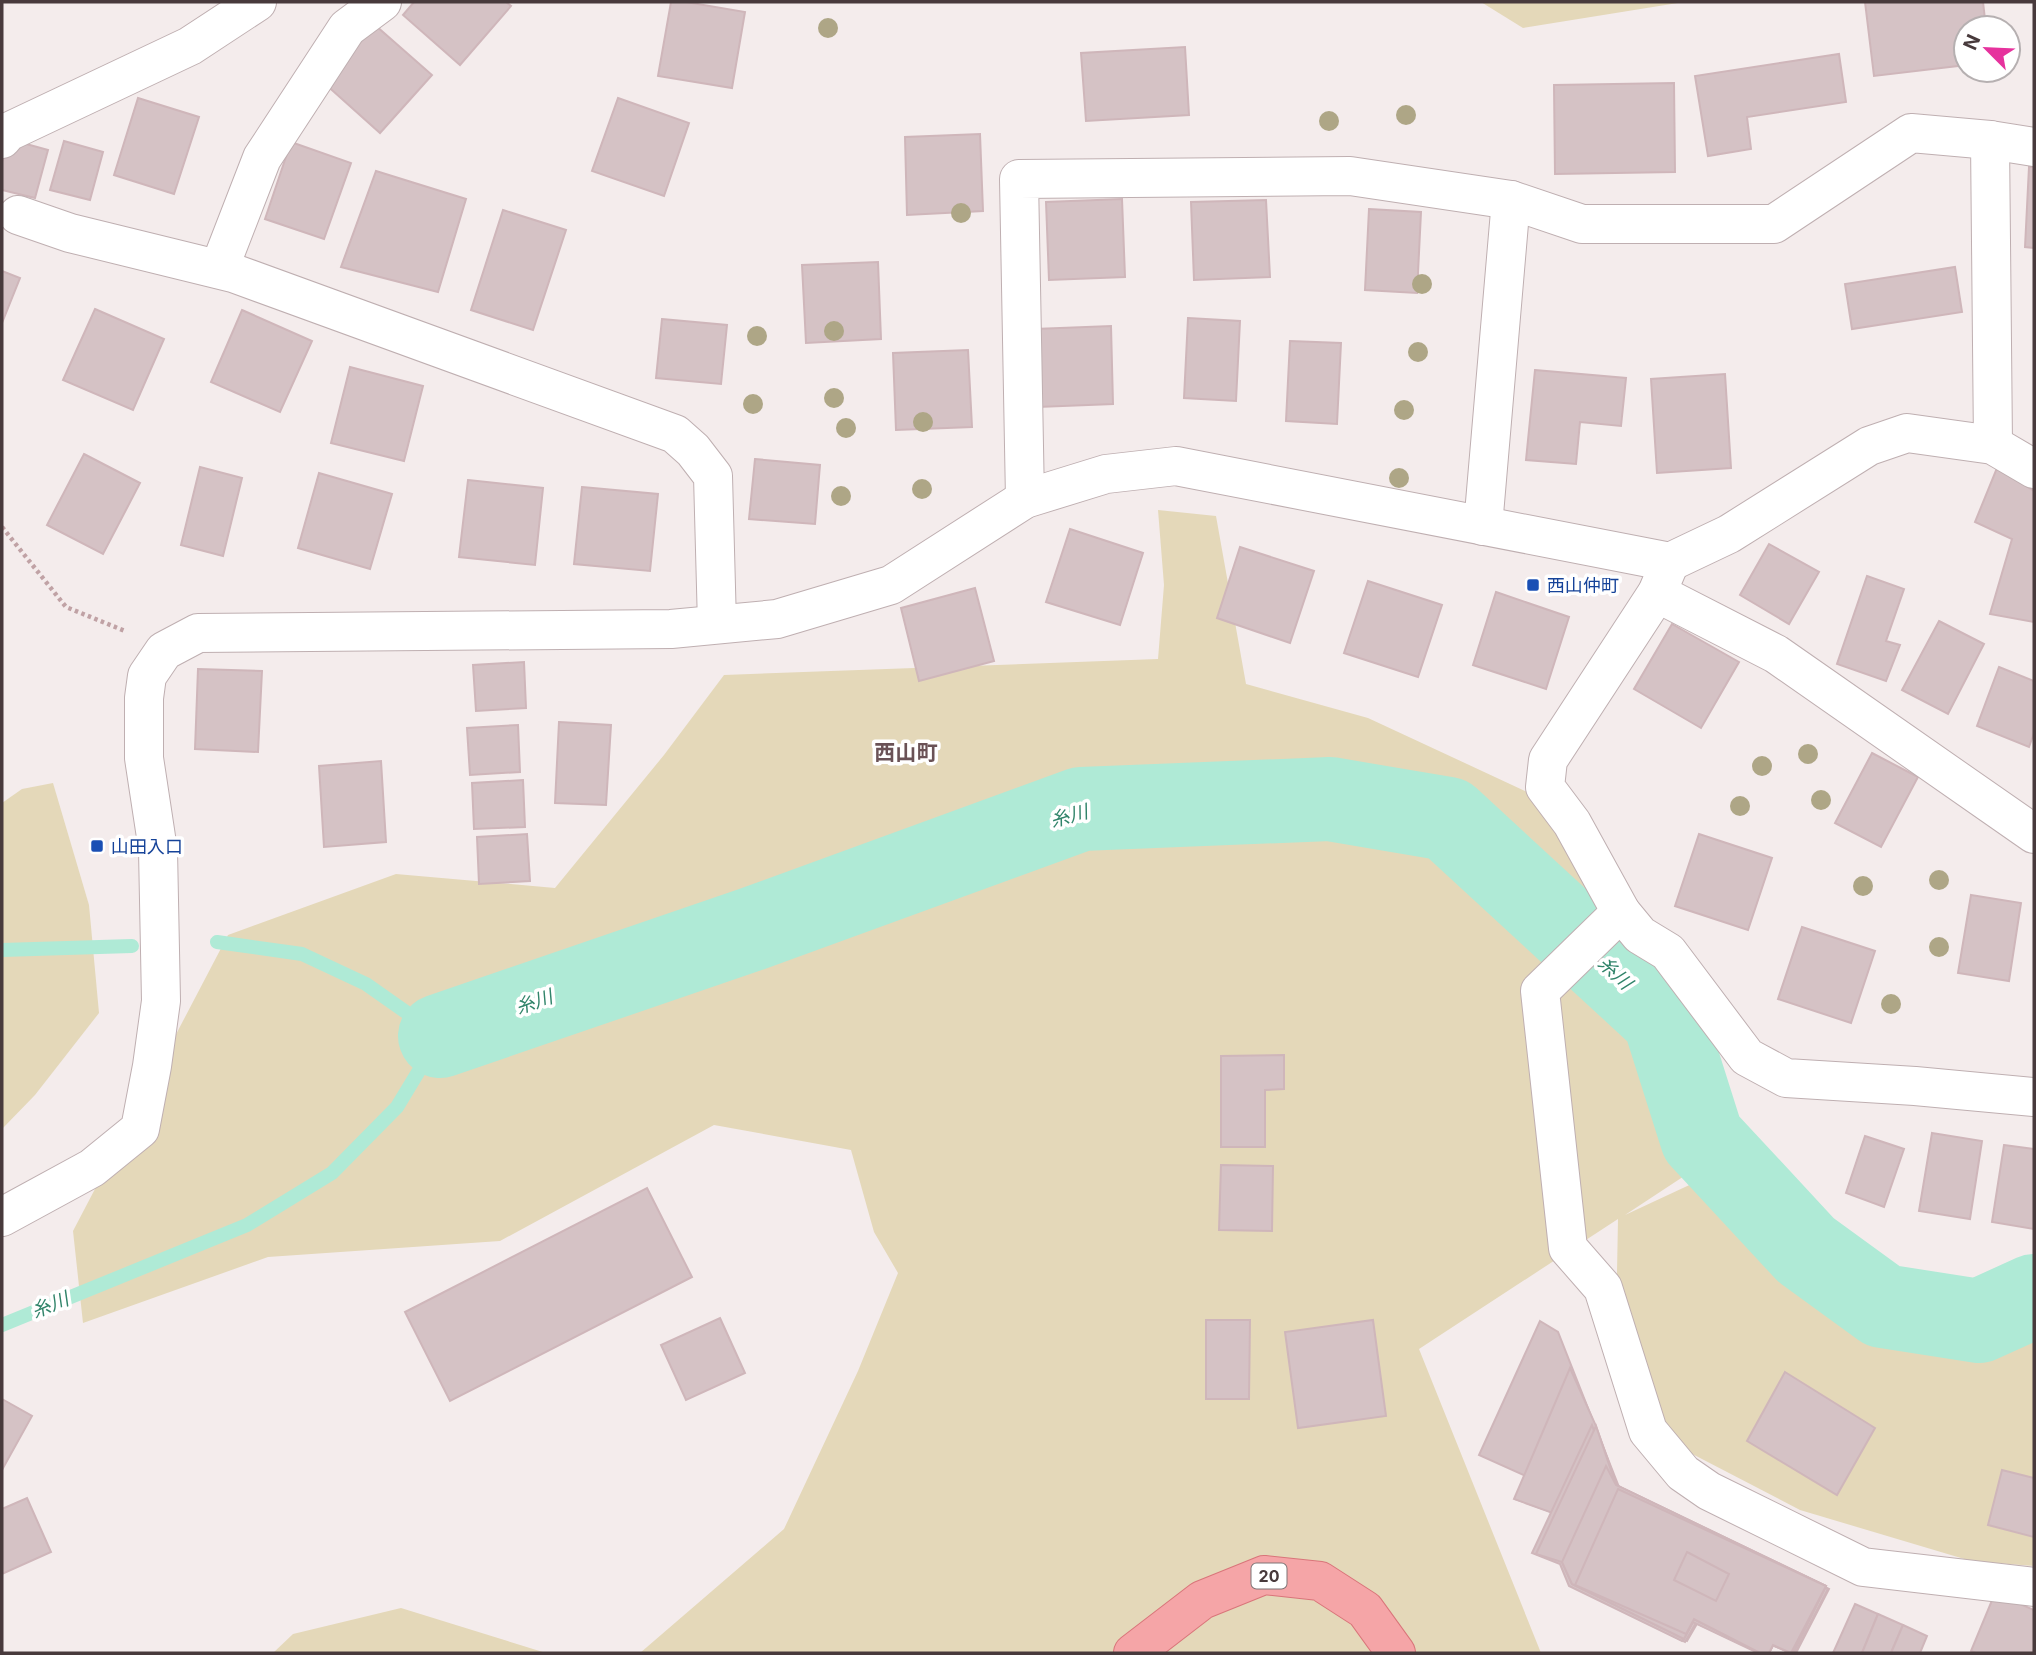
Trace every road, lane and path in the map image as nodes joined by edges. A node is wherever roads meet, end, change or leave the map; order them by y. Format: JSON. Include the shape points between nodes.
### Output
{"nodes":[{"id":1,"x":257,"y":2,"type":"edge"},
{"id":2,"x":382,"y":2,"type":"edge"},
{"id":3,"x":2,"y":139,"type":"edge"},
{"id":4,"x":1990,"y":140,"type":"junction"},
{"id":5,"x":2034,"y":146,"type":"edge"},
{"id":6,"x":1511,"y":200,"type":"junction"},
{"id":7,"x":18,"y":215,"type":"dead end"},
{"id":8,"x":219,"y":269,"type":"junction"},
{"id":9,"x":1993,"y":445,"type":"junction"},
{"id":10,"x":2034,"y":469,"type":"edge"},
{"id":11,"x":1025,"y":499,"type":"junction"},
{"id":12,"x":1483,"y":526,"type":"junction"},
{"id":13,"x":2,"y":527,"type":"edge"},
{"id":14,"x":1663,"y":578,"type":"junction"},
{"id":15,"x":717,"y":624,"type":"junction"},
{"id":16,"x":164,"y":651,"type":"junction"},
{"id":17,"x":2034,"y":834,"type":"edge"},
{"id":18,"x":1621,"y":912,"type":"junction"},
{"id":19,"x":2034,"y":1097,"type":"edge"},
{"id":20,"x":2,"y":1217,"type":"edge"},
{"id":21,"x":2034,"y":1587,"type":"edge"},
{"id":22,"x":1133,"y":1653,"type":"edge"},
{"id":23,"x":1396,"y":1653,"type":"edge"}],
"edges":[{"from":1,"to":3,"type":"street","via":[[190,47],[8,132]]},
{"from":2,"to":8,"type":"street","via":[[347,28],[262,158]]},
{"from":4,"to":5,"type":"street"},
{"from":4,"to":6,"type":"street","via":[[1910,133],[1774,225],[1582,224]]},
{"from":4,"to":9,"type":"street"},
{"from":6,"to":11,"type":"street","via":[[1350,176],[1019,179]]},
{"from":6,"to":12,"type":"street"},
{"from":7,"to":8,"type":"street","via":[[70,233]]},
{"from":8,"to":15,"type":"street","via":[[675,434],[713,476]]},
{"from":9,"to":10,"type":"street"},
{"from":9,"to":14,"type":"street","via":[[1907,433],[1869,446]]},
{"from":11,"to":12,"type":"street","via":[[1106,474],[1176,466]]},
{"from":11,"to":15,"type":"street","via":[[891,585],[778,619]]},
{"from":12,"to":14,"type":"street"},
{"from":13,"to":16,"type":"path","via":[[66,607]]},
{"from":14,"to":17,"type":"street"},
{"from":14,"to":18,"type":"street","via":[[1548,760],[1545,787],[1572,823]]},
{"from":15,"to":16,"type":"street","via":[[671,629],[198,633]]},
{"from":16,"to":20,"type":"street","via":[[147,676],[144,698],[144,758],[158,850],[161,1001],[140,1129],[92,1168]]},
{"from":18,"to":19,"type":"street","via":[[1640,935],[1668,952],[1747,1057],[1786,1079]]},
{"from":18,"to":21,"type":"street","via":[[1540,991],[1568,1248],[1603,1288],[1648,1431],[1683,1473],[1709,1492],[1863,1567]]},
{"from":22,"to":23,"type":"main road","number":"20","via":[[1202,1600],[1264,1576],[1321,1581],[1365,1610]]}]}
